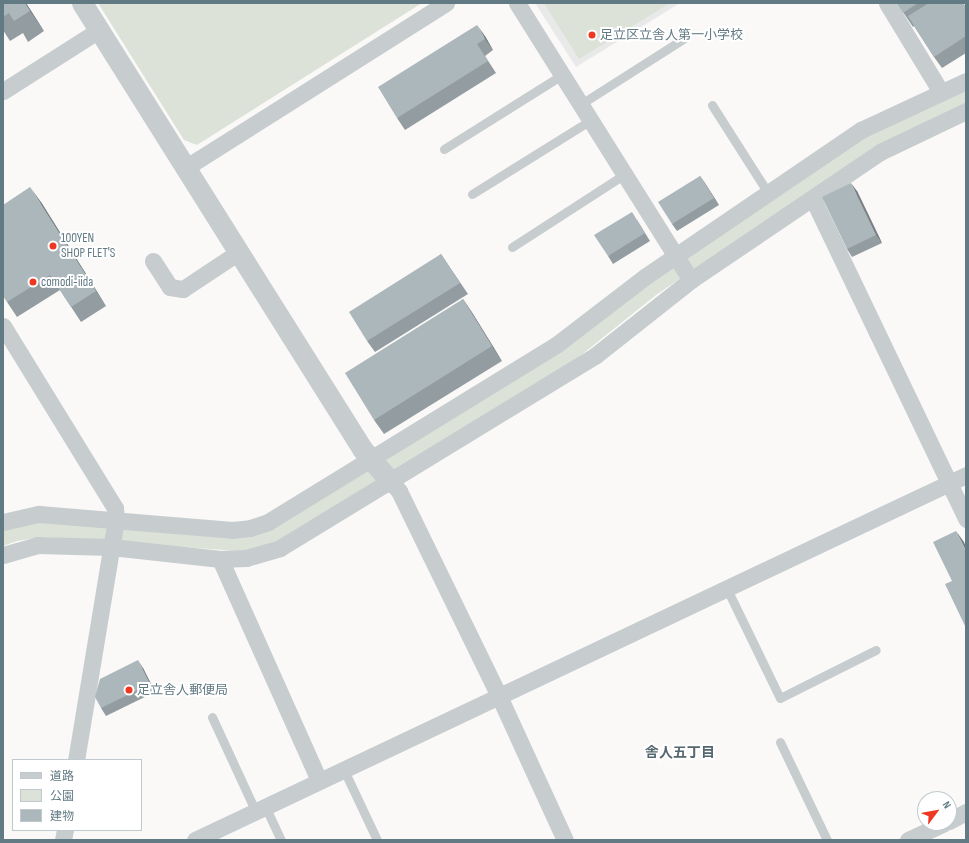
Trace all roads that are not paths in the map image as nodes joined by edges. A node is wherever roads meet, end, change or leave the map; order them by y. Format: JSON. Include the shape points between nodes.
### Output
{"nodes":[{"id":1,"x":82,"y":3,"type":"edge"},
{"id":2,"x":446,"y":3,"type":"edge"},
{"id":3,"x":517,"y":3,"type":"edge"},
{"id":4,"x":887,"y":3,"type":"edge"},
{"id":5,"x":99,"y":30,"type":"junction"},
{"id":6,"x":683,"y":39,"type":"dead end"},
{"id":7,"x":562,"y":75,"type":"junction"},
{"id":8,"x":966,"y":81,"type":"edge"},
{"id":9,"x":3,"y":91,"type":"edge"},
{"id":10,"x":941,"y":92,"type":"junction"},
{"id":11,"x":581,"y":104,"type":"junction"},
{"id":12,"x":712,"y":105,"type":"dead end"},
{"id":13,"x":966,"y":111,"type":"edge"},
{"id":14,"x":591,"y":120,"type":"junction"},
{"id":15,"x":444,"y":149,"type":"dead end"},
{"id":16,"x":186,"y":168,"type":"junction"},
{"id":17,"x":625,"y":174,"type":"junction"},
{"id":18,"x":768,"y":193,"type":"junction"},
{"id":19,"x":472,"y":194,"type":"dead end"},
{"id":20,"x":812,"y":199,"type":"junction"},
{"id":21,"x":512,"y":247,"type":"dead end"},
{"id":22,"x":239,"y":252,"type":"junction"},
{"id":23,"x":676,"y":256,"type":"junction"},
{"id":24,"x":153,"y":261,"type":"dead end"},
{"id":25,"x":691,"y":280,"type":"junction"},
{"id":26,"x":3,"y":326,"type":"edge"},
{"id":27,"x":372,"y":459,"type":"junction"},
{"id":28,"x":966,"y":475,"type":"edge"},
{"id":29,"x":391,"y":482,"type":"junction"},
{"id":30,"x":949,"y":483,"type":"junction"},
{"id":31,"x":116,"y":519,"type":"junction"},
{"id":32,"x":966,"y":519,"type":"edge"},
{"id":33,"x":3,"y":522,"type":"edge"},
{"id":34,"x":111,"y":547,"type":"junction"},
{"id":35,"x":3,"y":555,"type":"edge"},
{"id":36,"x":220,"y":559,"type":"junction"},
{"id":37,"x":727,"y":589,"type":"junction"},
{"id":38,"x":876,"y":650,"type":"dead end"},
{"id":39,"x":499,"y":696,"type":"junction"},
{"id":40,"x":212,"y":717,"type":"dead end"},
{"id":41,"x":780,"y":742,"type":"dead end"},
{"id":42,"x":76,"y":759,"type":"edge"},
{"id":43,"x":343,"y":768,"type":"junction"},
{"id":44,"x":319,"y":780,"type":"junction"},
{"id":45,"x":260,"y":808,"type":"junction"},
{"id":46,"x":927,"y":831,"type":"edge"},
{"id":47,"x":195,"y":840,"type":"edge"},
{"id":48,"x":281,"y":840,"type":"edge"},
{"id":49,"x":377,"y":840,"type":"edge"},
{"id":50,"x":565,"y":840,"type":"edge"},
{"id":51,"x":827,"y":840,"type":"edge"},
{"id":52,"x":908,"y":840,"type":"edge"}],
"edges":[{"from":1,"to":5,"type":"street"},
{"from":2,"to":16,"type":"street"},
{"from":3,"to":7,"type":"street"},
{"from":4,"to":10,"type":"street"},
{"from":5,"to":9,"type":"street"},
{"from":5,"to":16,"type":"street"},
{"from":6,"to":11,"type":"lane"},
{"from":7,"to":11,"type":"street"},
{"from":7,"to":15,"type":"lane"},
{"from":8,"to":10,"type":"street"},
{"from":10,"to":18,"type":"street","via":[[861,130]]},
{"from":11,"to":14,"type":"street"},
{"from":12,"to":18,"type":"lane"},
{"from":13,"to":20,"type":"street","via":[[880,152]]},
{"from":14,"to":17,"type":"street"},
{"from":14,"to":19,"type":"lane"},
{"from":16,"to":22,"type":"street"},
{"from":17,"to":21,"type":"lane"},
{"from":17,"to":23,"type":"street"},
{"from":18,"to":23,"type":"street"},
{"from":20,"to":25,"type":"street"},
{"from":20,"to":30,"type":"street"},
{"from":22,"to":24,"type":"street","via":[[183,289],[170,288]]},
{"from":22,"to":27,"type":"street"},
{"from":23,"to":25,"type":"street"},
{"from":23,"to":27,"type":"street","via":[[556,345]]},
{"from":25,"to":29,"type":"street","via":[[596,355]]},
{"from":26,"to":31,"type":"street","via":[[115,508]]},
{"from":27,"to":29,"type":"street"},
{"from":27,"to":31,"type":"street","via":[[268,522],[250,528],[232,530]]},
{"from":28,"to":30,"type":"street"},
{"from":29,"to":36,"type":"street","via":[[280,548],[246,558]]},
{"from":29,"to":39,"type":"street","via":[[399,491]]},
{"from":30,"to":32,"type":"street"},
{"from":30,"to":37,"type":"street"},
{"from":31,"to":33,"type":"street","via":[[38,514]]},
{"from":31,"to":34,"type":"street"},
{"from":34,"to":35,"type":"street","via":[[37,544]]},
{"from":34,"to":36,"type":"street"},
{"from":34,"to":42,"type":"street"},
{"from":36,"to":44,"type":"street"},
{"from":37,"to":38,"type":"lane","via":[[780,698]]},
{"from":37,"to":39,"type":"street"},
{"from":39,"to":43,"type":"street"},
{"from":39,"to":50,"type":"street"},
{"from":40,"to":45,"type":"lane"},
{"from":41,"to":51,"type":"lane"},
{"from":43,"to":44,"type":"street"},
{"from":43,"to":49,"type":"lane"},
{"from":44,"to":45,"type":"street"},
{"from":45,"to":47,"type":"street"},
{"from":45,"to":48,"type":"lane"},
{"from":46,"to":52,"type":"street"}]}
